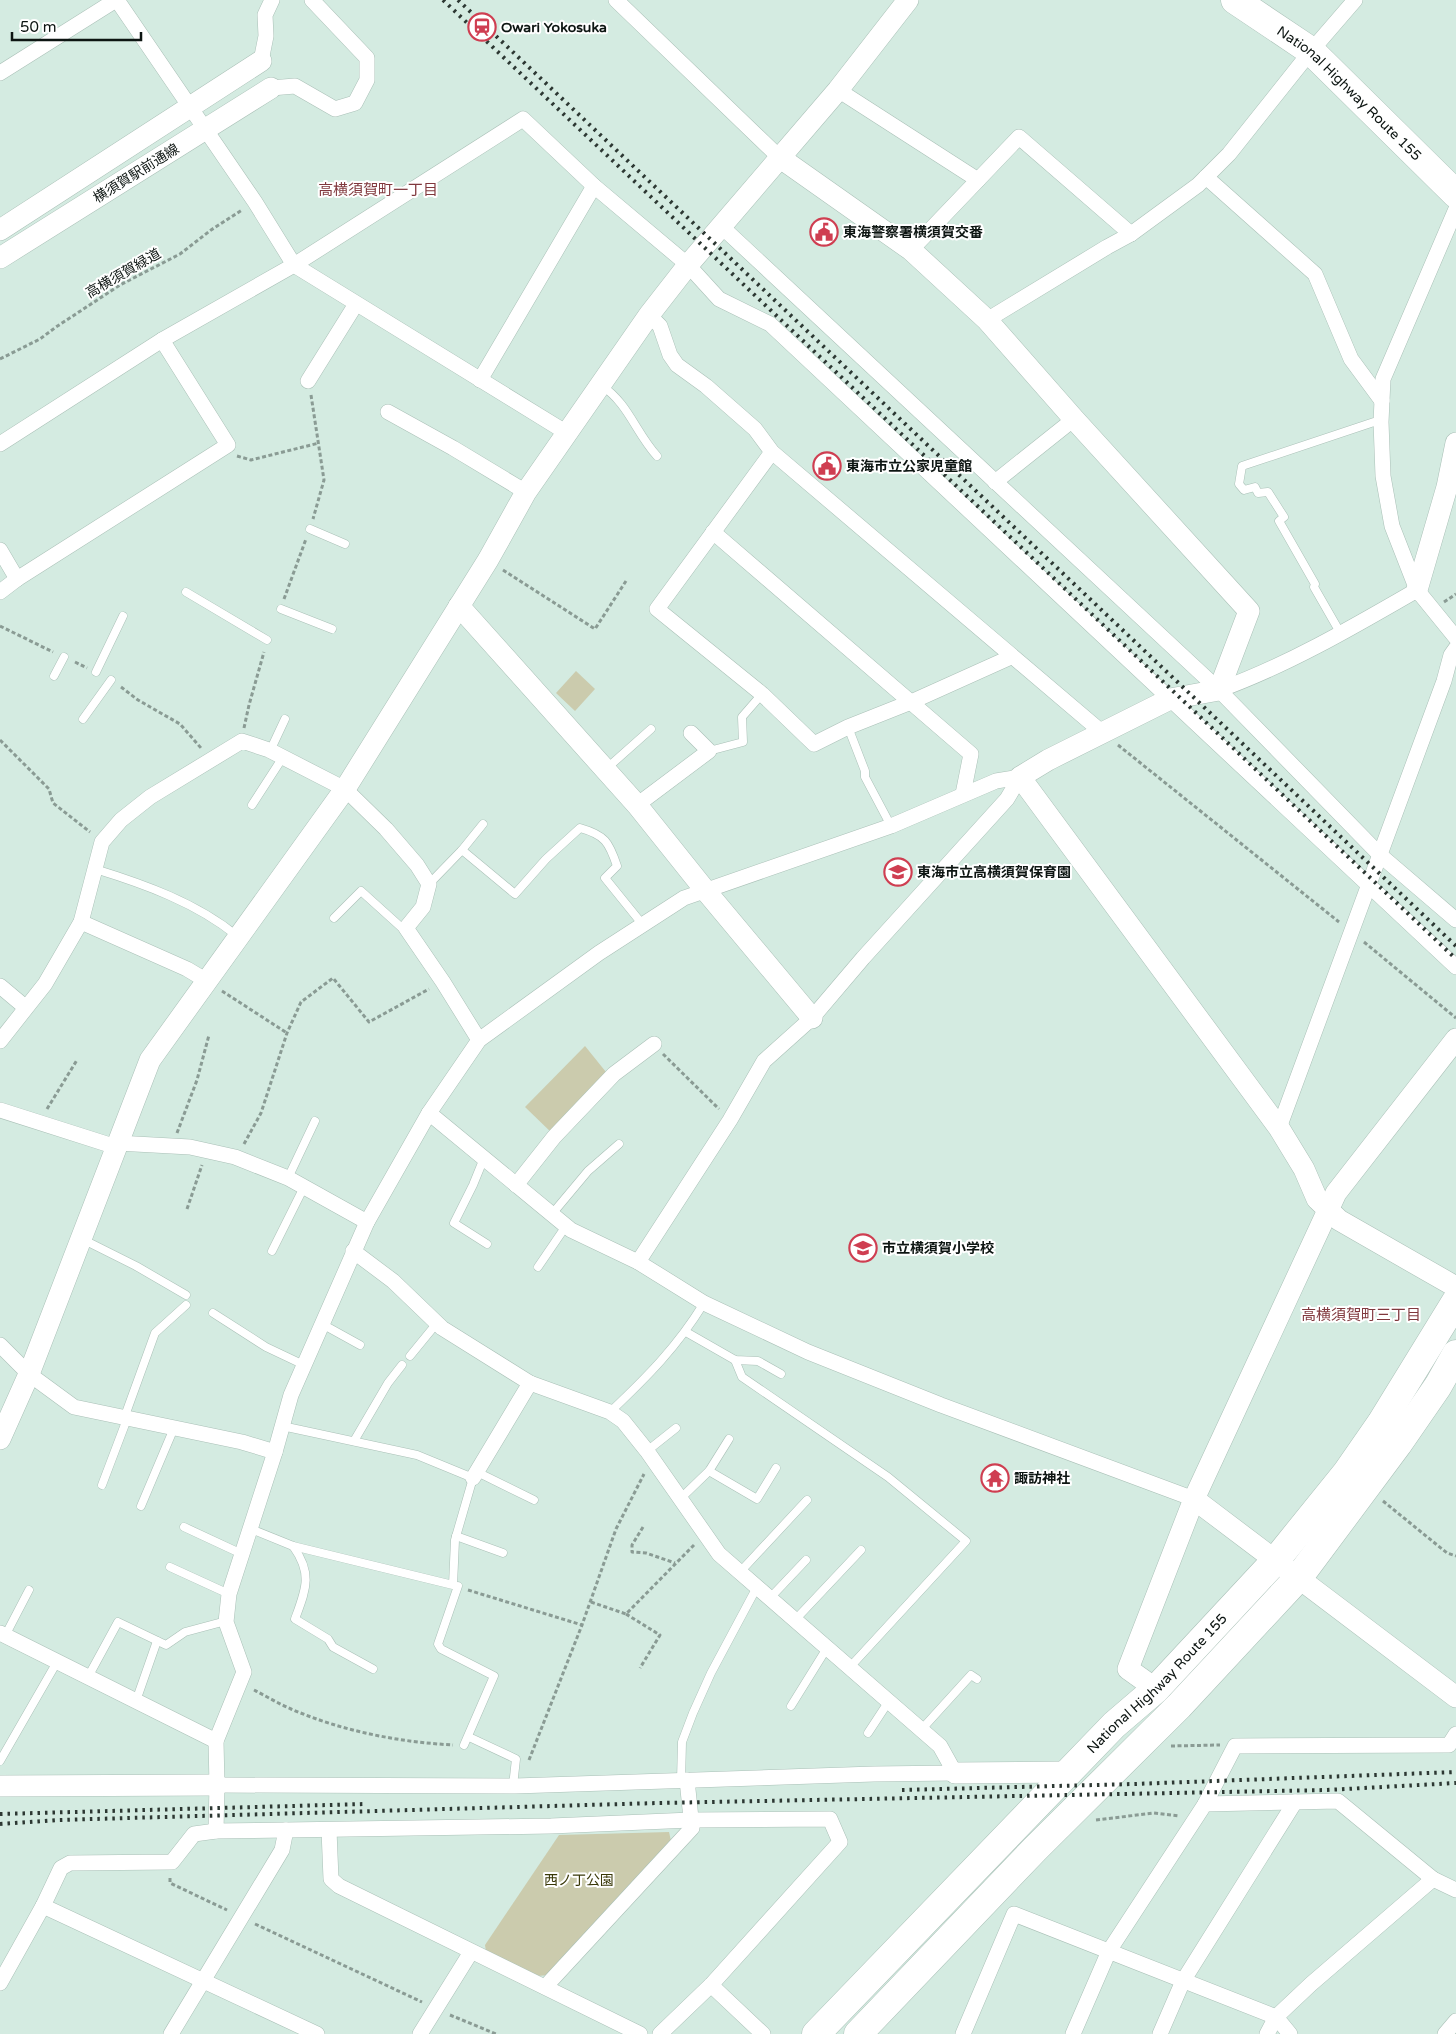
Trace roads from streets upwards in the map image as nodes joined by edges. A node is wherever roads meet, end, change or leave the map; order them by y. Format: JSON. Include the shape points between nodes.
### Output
{"nodes":[{"id":1,"x":117,"y":0,"type":"edge"},
{"id":2,"x":272,"y":0,"type":"edge"},
{"id":3,"x":312,"y":0,"type":"edge"},
{"id":4,"x":908,"y":0,"type":"edge"},
{"id":5,"x":1235,"y":0,"type":"edge"},
{"id":6,"x":1355,"y":0,"type":"edge"},
{"id":7,"x":626,"y":3,"type":"edge"},
{"id":8,"x":1310,"y":51,"type":"junction"},
{"id":9,"x":261,"y":61,"type":"joint"},
{"id":10,"x":0,"y":73,"type":"edge"},
{"id":11,"x":271,"y":88,"type":"joint"},
{"id":12,"x":838,"y":90,"type":"junction"},
{"id":13,"x":190,"y":108,"type":"junction"},
{"id":14,"x":206,"y":129,"type":"junction"},
{"id":15,"x":779,"y":157,"type":"junction"},
{"id":16,"x":1206,"y":177,"type":"junction"},
{"id":17,"x":978,"y":180,"type":"junction"},
{"id":18,"x":594,"y":186,"type":"junction"},
{"id":19,"x":1456,"y":194,"type":"edge"},
{"id":20,"x":1456,"y":209,"type":"edge"},
{"id":21,"x":721,"y":226,"type":"junction"},
{"id":22,"x":0,"y":230,"type":"edge"},
{"id":23,"x":1131,"y":234,"type":"junction"},
{"id":24,"x":911,"y":250,"type":"junction"},
{"id":25,"x":0,"y":258,"type":"edge"},
{"id":26,"x":294,"y":265,"type":"junction"},
{"id":27,"x":688,"y":265,"type":"junction"},
{"id":28,"x":356,"y":304,"type":"junction"},
{"id":29,"x":648,"y":315,"type":"junction"},
{"id":30,"x":986,"y":320,"type":"junction"},
{"id":31,"x":162,"y":340,"type":"junction"},
{"id":32,"x":480,"y":380,"type":"junction"},
{"id":33,"x":308,"y":381,"type":"road end"},
{"id":34,"x":1382,"y":401,"type":"junction"},
{"id":35,"x":388,"y":412,"type":"dead end"},
{"id":36,"x":1074,"y":419,"type":"junction"},
{"id":37,"x":567,"y":433,"type":"junction"},
{"id":38,"x":3,"y":437,"type":"edge"},
{"id":39,"x":1456,"y":443,"type":"edge"},
{"id":40,"x":772,"y":452,"type":"junction"},
{"id":41,"x":995,"y":482,"type":"junction"},
{"id":42,"x":526,"y":492,"type":"junction"},
{"id":43,"x":713,"y":532,"type":"junction"},
{"id":44,"x":0,"y":550,"type":"edge"},
{"id":45,"x":17,"y":579,"type":"junction"},
{"id":46,"x":1417,"y":590,"type":"junction"},
{"id":47,"x":0,"y":592,"type":"edge"},
{"id":48,"x":459,"y":606,"type":"junction"},
{"id":49,"x":1456,"y":638,"type":"edge"},
{"id":50,"x":1456,"y":648,"type":"edge"},
{"id":51,"x":1011,"y":657,"type":"junction"},
{"id":52,"x":1218,"y":690,"type":"junction"},
{"id":53,"x":1170,"y":699,"type":"junction"},
{"id":54,"x":911,"y":702,"type":"junction"},
{"id":55,"x":692,"y":733,"type":"dead end"},
{"id":56,"x":1104,"y":734,"type":"junction"},
{"id":57,"x":1020,"y":777,"type":"junction"},
{"id":58,"x":346,"y":789,"type":"junction"},
{"id":59,"x":963,"y":794,"type":"junction"},
{"id":60,"x":637,"y":805,"type":"junction"},
{"id":61,"x":1380,"y":855,"type":"junction"},
{"id":62,"x":1368,"y":887,"type":"junction"},
{"id":63,"x":705,"y":890,"type":"junction"},
{"id":64,"x":1456,"y":920,"type":"edge"},
{"id":65,"x":81,"y":922,"type":"junction"},
{"id":66,"x":1456,"y":968,"type":"edge"},
{"id":67,"x":207,"y":982,"type":"junction"},
{"id":68,"x":0,"y":986,"type":"edge"},
{"id":69,"x":25,"y":1007,"type":"junction"},
{"id":70,"x":812,"y":1018,"type":"junction"},
{"id":71,"x":1456,"y":1039,"type":"edge"},
{"id":72,"x":479,"y":1040,"type":"junction"},
{"id":73,"x":0,"y":1041,"type":"edge"},
{"id":74,"x":654,"y":1044,"type":"road end"},
{"id":75,"x":0,"y":1110,"type":"edge"},
{"id":76,"x":430,"y":1113,"type":"junction"},
{"id":77,"x":1279,"y":1128,"type":"junction"},
{"id":78,"x":117,"y":1143,"type":"junction"},
{"id":79,"x":516,"y":1185,"type":"junction"},
{"id":80,"x":1328,"y":1210,"type":"junction"},
{"id":81,"x":367,"y":1222,"type":"junction"},
{"id":82,"x":354,"y":1251,"type":"junction"},
{"id":83,"x":638,"y":1262,"type":"junction"},
{"id":84,"x":1456,"y":1287,"type":"edge"},
{"id":85,"x":1456,"y":1301,"type":"edge"},
{"id":86,"x":0,"y":1345,"type":"edge"},
{"id":87,"x":1456,"y":1354,"type":"edge"},
{"id":88,"x":29,"y":1374,"type":"junction"},
{"id":89,"x":530,"y":1383,"type":"junction"},
{"id":90,"x":0,"y":1439,"type":"edge"},
{"id":91,"x":275,"y":1452,"type":"junction"},
{"id":92,"x":475,"y":1475,"type":"road end"},
{"id":93,"x":1194,"y":1499,"type":"junction"},
{"id":94,"x":1276,"y":1560,"type":"junction"},
{"id":95,"x":1299,"y":1577,"type":"junction"},
{"id":96,"x":2,"y":1634,"type":"edge"},
{"id":97,"x":1156,"y":1689,"type":"junction"},
{"id":98,"x":1456,"y":1697,"type":"edge"},
{"id":99,"x":1456,"y":1734,"type":"edge"},
{"id":100,"x":216,"y":1741,"type":"junction"},
{"id":101,"x":1069,"y":1772,"type":"junction"},
{"id":102,"x":955,"y":1773,"type":"junction"},
{"id":103,"x":684,"y":1780,"type":"junction"},
{"id":104,"x":217,"y":1785,"type":"junction"},
{"id":105,"x":0,"y":1786,"type":"edge"},
{"id":106,"x":1295,"y":1802,"type":"junction"},
{"id":107,"x":1205,"y":1804,"type":"junction"},
{"id":108,"x":692,"y":1820,"type":"junction"},
{"id":109,"x":286,"y":1830,"type":"junction"},
{"id":110,"x":329,"y":1830,"type":"junction"},
{"id":111,"x":216,"y":1831,"type":"junction"},
{"id":112,"x":1433,"y":1879,"type":"junction"},
{"id":113,"x":1456,"y":1890,"type":"edge"},
{"id":114,"x":43,"y":1906,"type":"junction"},
{"id":115,"x":1110,"y":1951,"type":"junction"},
{"id":116,"x":471,"y":1952,"type":"junction"},
{"id":117,"x":204,"y":1981,"type":"junction"},
{"id":118,"x":1183,"y":1981,"type":"junction"},
{"id":119,"x":0,"y":1983,"type":"edge"},
{"id":120,"x":711,"y":1985,"type":"junction"},
{"id":121,"x":545,"y":1987,"type":"junction"},
{"id":122,"x":1276,"y":2017,"type":"junction"},
{"id":123,"x":170,"y":2034,"type":"edge"},
{"id":124,"x":317,"y":2034,"type":"edge"},
{"id":125,"x":420,"y":2034,"type":"edge"},
{"id":126,"x":640,"y":2034,"type":"edge"},
{"id":127,"x":660,"y":2034,"type":"edge"},
{"id":128,"x":763,"y":2034,"type":"edge"},
{"id":129,"x":816,"y":2034,"type":"edge"},
{"id":130,"x":858,"y":2034,"type":"edge"},
{"id":131,"x":963,"y":2034,"type":"edge"},
{"id":132,"x":1074,"y":2034,"type":"edge"},
{"id":133,"x":1160,"y":2034,"type":"edge"},
{"id":134,"x":1267,"y":2034,"type":"edge"},
{"id":135,"x":1290,"y":2034,"type":"edge"}],
"edges":[{"from":1,"to":10,"type":"street"},
{"from":1,"to":13,"type":"street"},
{"from":2,"to":9,"type":"street","via":[[265,15],[266,36]]},
{"from":3,"to":11,"type":"street","via":[[367,58],[368,80],[355,103],[335,109],[295,86]]},
{"from":4,"to":12,"type":"street"},
{"from":5,"to":8,"type":"highway","name":"National Highway Route 155"},
{"from":6,"to":8,"type":"street"},
{"from":7,"to":15,"type":"street"},
{"from":8,"to":16,"type":"street","via":[[1229,154]]},
{"from":8,"to":19,"type":"highway","name":"National Highway Route 155"},
{"from":9,"to":13,"type":"street","name":"横須賀駅前通線"},
{"from":11,"to":14,"type":"street","name":"横須賀駅前通線"},
{"from":12,"to":15,"type":"street"},
{"from":12,"to":17,"type":"street"},
{"from":13,"to":14,"type":"street"},
{"from":13,"to":22,"type":"street","name":"横須賀駅前通線"},
{"from":14,"to":25,"type":"street","name":"横須賀駅前通線"},
{"from":14,"to":26,"type":"street"},
{"from":15,"to":21,"type":"street"},
{"from":15,"to":24,"type":"street"},
{"from":16,"to":23,"type":"street"},
{"from":16,"to":34,"type":"street","via":[[1315,274],[1351,360]]},
{"from":17,"to":23,"type":"street","via":[[1019,137]]},
{"from":17,"to":24,"type":"street"},
{"from":18,"to":26,"type":"street","via":[[523,119]]},
{"from":18,"to":27,"type":"street"},
{"from":18,"to":32,"type":"street"},
{"from":20,"to":34,"type":"street","via":[[1383,380]]},
{"from":21,"to":27,"type":"street"},
{"from":21,"to":41,"type":"street"},
{"from":23,"to":30,"type":"street"},
{"from":24,"to":30,"type":"street"},
{"from":26,"to":28,"type":"street"},
{"from":26,"to":31,"type":"street"},
{"from":27,"to":29,"type":"street"},
{"from":27,"to":53,"type":"street","via":[[719,299],[770,324]]},
{"from":28,"to":32,"type":"street"},
{"from":28,"to":33,"type":"street"},
{"from":29,"to":37,"type":"street"},
{"from":29,"to":40,"type":"street","via":[[660,326],[677,366],[755,428]]},
{"from":30,"to":36,"type":"street"},
{"from":31,"to":38,"type":"street"},
{"from":31,"to":45,"type":"street","via":[[228,444]]},
{"from":32,"to":37,"type":"street"},
{"from":34,"to":46,"type":"street","via":[[1383,476],[1392,526]]},
{"from":35,"to":42,"type":"street"},
{"from":36,"to":41,"type":"street"},
{"from":36,"to":52,"type":"street","via":[[1249,610]]},
{"from":37,"to":42,"type":"street"},
{"from":39,"to":46,"type":"street","via":[[1447,487]]},
{"from":40,"to":43,"type":"street"},
{"from":40,"to":51,"type":"street"},
{"from":41,"to":52,"type":"street"},
{"from":42,"to":48,"type":"street"},
{"from":43,"to":54,"type":"street"},
{"from":43,"to":54,"type":"street","via":[[657,609],[762,694],[814,744]]},
{"from":44,"to":45,"type":"street"},
{"from":45,"to":47,"type":"street"},
{"from":46,"to":49,"type":"street"},
{"from":46,"to":52,"type":"street","via":[[1341,634],[1251,678]]},
{"from":48,"to":58,"type":"street"},
{"from":48,"to":60,"type":"street"},
{"from":50,"to":61,"type":"street","via":[[1451,654]]},
{"from":51,"to":54,"type":"street"},
{"from":51,"to":56,"type":"street"},
{"from":52,"to":53,"type":"street"},
{"from":52,"to":61,"type":"street"},
{"from":53,"to":56,"type":"street"},
{"from":53,"to":62,"type":"street"},
{"from":54,"to":59,"type":"street","via":[[971,754]]},
{"from":55,"to":60,"type":"street","via":[[708,751]]},
{"from":56,"to":57,"type":"street"},
{"from":57,"to":59,"type":"street","via":[[996,781]]},
{"from":57,"to":70,"type":"street","via":[[1008,799],[862,958]]},
{"from":57,"to":77,"type":"street"},
{"from":58,"to":65,"type":"street","via":[[242,741],[150,797],[121,820],[102,842]]},
{"from":58,"to":67,"type":"street"},
{"from":58,"to":72,"type":"street","via":[[386,829],[429,884],[423,907],[406,928]]},
{"from":59,"to":63,"type":"street","via":[[891,826]]},
{"from":60,"to":63,"type":"street"},
{"from":61,"to":62,"type":"street"},
{"from":61,"to":64,"type":"street"},
{"from":62,"to":66,"type":"street"},
{"from":62,"to":77,"type":"street"},
{"from":63,"to":70,"type":"street"},
{"from":63,"to":72,"type":"street","via":[[684,898],[599,953]]},
{"from":65,"to":67,"type":"street","via":[[187,969]]},
{"from":65,"to":69,"type":"street","via":[[44,984]]},
{"from":67,"to":78,"type":"street","via":[[150,1060]]},
{"from":68,"to":69,"type":"street"},
{"from":69,"to":73,"type":"street"},
{"from":70,"to":83,"type":"street","via":[[764,1061],[730,1120]]},
{"from":71,"to":80,"type":"street","via":[[1336,1193]]},
{"from":72,"to":76,"type":"street"},
{"from":74,"to":79,"type":"street","via":[[614,1074],[554,1137]]},
{"from":75,"to":78,"type":"street","via":[[102,1143]]},
{"from":76,"to":79,"type":"street"},
{"from":76,"to":81,"type":"street"},
{"from":77,"to":80,"type":"street","via":[[1304,1169],[1317,1200]]},
{"from":78,"to":81,"type":"street","via":[[172,1145],[235,1157],[288,1178]]},
{"from":78,"to":88,"type":"street"},
{"from":79,"to":83,"type":"street","via":[[571,1230]]},
{"from":80,"to":84,"type":"street","via":[[1339,1220]]},
{"from":80,"to":93,"type":"street"},
{"from":81,"to":82,"type":"street"},
{"from":82,"to":89,"type":"street","via":[[393,1281],[442,1328]]},
{"from":82,"to":91,"type":"street","via":[[291,1395]]},
{"from":83,"to":93,"type":"street","via":[[704,1303],[808,1352],[932,1402]]},
{"from":85,"to":94,"type":"highway","name":"National Highway Route 155","via":[[1381,1423]]},
{"from":86,"to":88,"type":"street"},
{"from":87,"to":95,"type":"highway","name":"National Highway Route 155","via":[[1398,1444]]},
{"from":88,"to":90,"type":"street"},
{"from":88,"to":91,"type":"street","via":[[74,1407],[242,1442]]},
{"from":89,"to":92,"type":"street"},
{"from":89,"to":102,"type":"street","via":[[610,1412],[623,1421],[719,1554],[940,1746]]},
{"from":91,"to":100,"type":"street","via":[[229,1594],[226,1621],[244,1672]]},
{"from":93,"to":94,"type":"street"},
{"from":93,"to":97,"type":"street","via":[[1128,1669]]},
{"from":94,"to":95,"type":"street"},
{"from":94,"to":97,"type":"highway","name":"National Highway Route 155"},
{"from":95,"to":98,"type":"street"},
{"from":95,"to":130,"type":"highway","name":"National Highway Route 155","via":[[1179,1706],[1035,1849]]},
{"from":96,"to":100,"type":"street"},
{"from":97,"to":101,"type":"highway","name":"National Highway Route 155","via":[[1114,1725]]},
{"from":99,"to":107,"type":"street","via":[[1449,1745],[1235,1746]]},
{"from":100,"to":104,"type":"street"},
{"from":101,"to":102,"type":"street"},
{"from":101,"to":129,"type":"highway","name":"National Highway Route 155"},
{"from":102,"to":103,"type":"street"},
{"from":103,"to":104,"type":"street","via":[[516,1786]]},
{"from":103,"to":108,"type":"street"},
{"from":104,"to":105,"type":"street"},
{"from":104,"to":111,"type":"street"},
{"from":106,"to":107,"type":"street"},
{"from":106,"to":112,"type":"street","via":[[1338,1801]]},
{"from":106,"to":118,"type":"street"},
{"from":107,"to":115,"type":"street"},
{"from":108,"to":110,"type":"street"},
{"from":108,"to":120,"type":"street","via":[[830,1819],[840,1842]]},
{"from":108,"to":121,"type":"street","via":[[692,1828]]},
{"from":109,"to":110,"type":"street"},
{"from":109,"to":111,"type":"street"},
{"from":109,"to":117,"type":"street","via":[[282,1850]]},
{"from":110,"to":116,"type":"street","via":[[332,1879],[339,1886]]},
{"from":111,"to":114,"type":"street","via":[[194,1834],[172,1862],[70,1863],[61,1868]]},
{"from":112,"to":113,"type":"street"},
{"from":112,"to":122,"type":"street"},
{"from":114,"to":117,"type":"street"},
{"from":114,"to":119,"type":"street"},
{"from":115,"to":118,"type":"street"},
{"from":115,"to":131,"type":"street","via":[[1014,1914]]},
{"from":115,"to":132,"type":"street"},
{"from":116,"to":121,"type":"street"},
{"from":116,"to":125,"type":"street"},
{"from":117,"to":123,"type":"street"},
{"from":117,"to":124,"type":"street"},
{"from":118,"to":122,"type":"street"},
{"from":118,"to":133,"type":"street"},
{"from":120,"to":127,"type":"street"},
{"from":120,"to":128,"type":"street"},
{"from":121,"to":126,"type":"street"},
{"from":122,"to":134,"type":"street"},
{"from":122,"to":135,"type":"street"}]}
